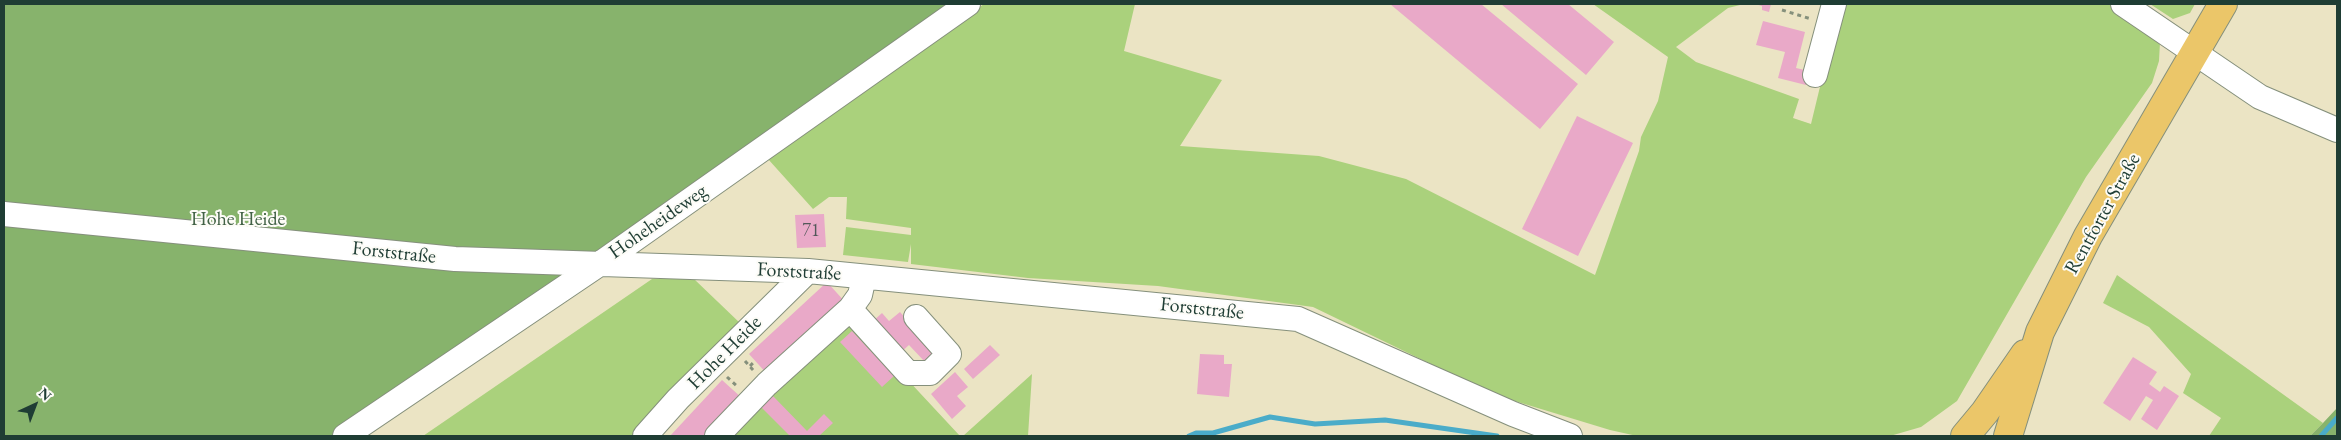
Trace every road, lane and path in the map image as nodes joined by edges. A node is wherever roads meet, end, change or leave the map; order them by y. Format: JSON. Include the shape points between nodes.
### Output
{"nodes":[{"id":1,"x":968,"y":4,"type":"edge"},
{"id":2,"x":2123,"y":4,"type":"edge"},
{"id":3,"x":2223,"y":4,"type":"edge"},
{"id":4,"x":1782,"y":10,"type":"dead end"},
{"id":5,"x":1831,"y":14,"type":"edge"},
{"id":6,"x":2196,"y":52,"type":"junction"},
{"id":7,"x":1815,"y":75,"type":"dead end"},
{"id":8,"x":2337,"y":130,"type":"edge"},
{"id":9,"x":4,"y":214,"type":"edge"},
{"id":10,"x":598,"y":265,"type":"junction"},
{"id":11,"x":808,"y":271,"type":"junction"},
{"id":12,"x":864,"y":277,"type":"junction"},
{"id":13,"x":850,"y":309,"type":"junction"},
{"id":14,"x":916,"y":317,"type":"dead end"},
{"id":15,"x":2040,"y":332,"type":"junction"},
{"id":16,"x":731,"y":346,"type":"junction"},
{"id":17,"x":755,"y":361,"type":"dead end"},
{"id":18,"x":713,"y":364,"type":"junction"},
{"id":19,"x":750,"y":366,"type":"junction"},
{"id":20,"x":733,"y":382,"type":"junction"},
{"id":21,"x":729,"y":386,"type":"dead end"},
{"id":22,"x":759,"y":391,"type":"junction"},
{"id":23,"x":345,"y":436,"type":"edge"},
{"id":24,"x":645,"y":436,"type":"edge"},
{"id":25,"x":717,"y":436,"type":"edge"},
{"id":26,"x":1570,"y":436,"type":"edge"},
{"id":27,"x":1965,"y":436,"type":"edge"},
{"id":28,"x":2008,"y":436,"type":"edge"}],
"edges":[{"from":1,"to":10,"type":"street","name":"Hoheheideweg"},
{"from":2,"to":6,"type":"street"},
{"from":3,"to":6,"type":"main road","name":"Rentforter Straße"},
{"from":4,"to":5,"type":"path"},
{"from":5,"to":7,"type":"street"},
{"from":6,"to":8,"type":"street","via":[[2260,97]]},
{"from":6,"to":15,"type":"main road","name":"Rentforter Straße","via":[[2088,236]]},
{"from":9,"to":10,"type":"street","name":"Forststraße","via":[[455,259]]},
{"from":10,"to":11,"type":"street","name":"Forststraße"},
{"from":10,"to":23,"type":"street","name":"Hoheheideweg"},
{"from":11,"to":12,"type":"street","name":"Forststraße"},
{"from":11,"to":16,"type":"street","name":"Hohe Heide"},
{"from":12,"to":13,"type":"street","via":[[860,295]]},
{"from":12,"to":26,"type":"street","name":"Forststraße","via":[[1298,318],[1513,414]]},
{"from":13,"to":14,"type":"street","via":[[908,373],[930,373],[949,354]]},
{"from":13,"to":22,"type":"street"},
{"from":15,"to":27,"type":"main road"},
{"from":15,"to":28,"type":"main road","name":"Rentforter Straße"},
{"from":16,"to":18,"type":"street","name":"Hohe Heide"},
{"from":16,"to":19,"type":"path"},
{"from":17,"to":19,"type":"path"},
{"from":18,"to":20,"type":"path"},
{"from":18,"to":24,"type":"street","name":"Hohe Heide"},
{"from":19,"to":22,"type":"path"},
{"from":20,"to":21,"type":"path"},
{"from":20,"to":22,"type":"path"},
{"from":22,"to":25,"type":"street"}]}
